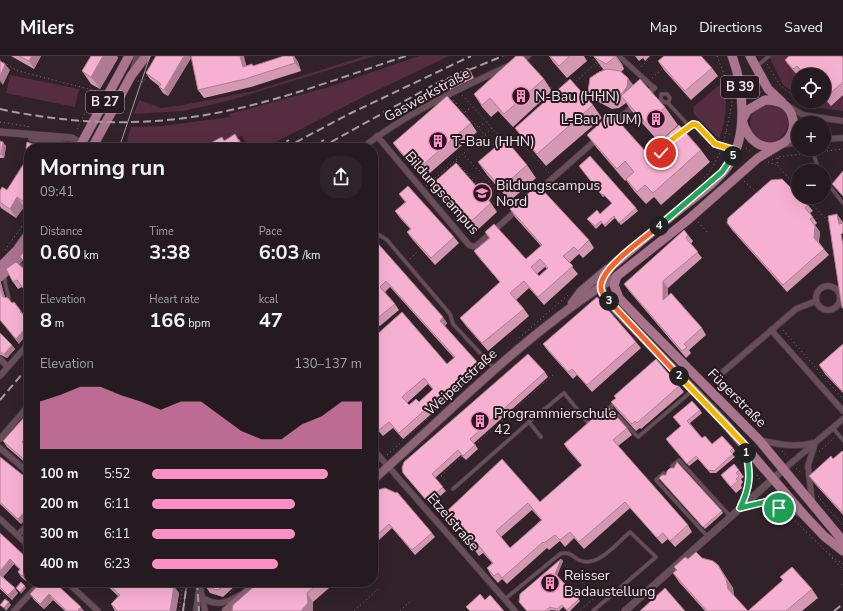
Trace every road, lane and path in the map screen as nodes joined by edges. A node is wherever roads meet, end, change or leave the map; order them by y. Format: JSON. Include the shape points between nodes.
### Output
{"nodes":[{"id":1,"x":129,"y":56,"type":"edge"},
{"id":2,"x":138,"y":56,"type":"edge"},
{"id":3,"x":146,"y":56,"type":"edge"},
{"id":4,"x":528,"y":56,"type":"edge"},
{"id":5,"x":590,"y":56,"type":"edge"},
{"id":6,"x":619,"y":56,"type":"edge"},
{"id":7,"x":652,"y":56,"type":"edge"},
{"id":8,"x":717,"y":56,"type":"edge"},
{"id":9,"x":732,"y":56,"type":"edge"},
{"id":10,"x":769,"y":56,"type":"edge"},
{"id":11,"x":601,"y":59,"type":"edge"},
{"id":12,"x":0,"y":60,"type":"edge"},
{"id":13,"x":754,"y":60,"type":"edge"},
{"id":14,"x":765,"y":60,"type":"junction"},
{"id":15,"x":596,"y":63,"type":"junction"},
{"id":16,"x":666,"y":66,"type":"edge"},
{"id":17,"x":150,"y":69,"type":"edge"},
{"id":18,"x":604,"y":72,"type":"edge"},
{"id":19,"x":636,"y":72,"type":"junction"},
{"id":20,"x":133,"y":78,"type":"junction"},
{"id":21,"x":544,"y":80,"type":"edge"},
{"id":22,"x":648,"y":83,"type":"junction"},
{"id":23,"x":572,"y":86,"type":"edge"},
{"id":24,"x":654,"y":88,"type":"junction"},
{"id":25,"x":768,"y":89,"type":"junction"},
{"id":26,"x":458,"y":90,"type":"junction"},
{"id":27,"x":104,"y":94,"type":"junction"},
{"id":28,"x":661,"y":94,"type":"junction"},
{"id":29,"x":791,"y":94,"type":"edge"},
{"id":30,"x":449,"y":95,"type":"junction"},
{"id":31,"x":560,"y":97,"type":"edge"},
{"id":32,"x":742,"y":100,"type":"junction"},
{"id":33,"x":668,"y":103,"type":"junction"},
{"id":34,"x":732,"y":104,"type":"junction"},
{"id":35,"x":784,"y":104,"type":"junction"},
{"id":36,"x":472,"y":106,"type":"junction"},
{"id":37,"x":464,"y":113,"type":"junction"},
{"id":38,"x":742,"y":120,"type":"junction"},
{"id":39,"x":486,"y":121,"type":"junction"},
{"id":40,"x":843,"y":121,"type":"edge"},
{"id":41,"x":689,"y":126,"type":"junction"},
{"id":42,"x":478,"y":128,"type":"junction"},
{"id":43,"x":492,"y":128,"type":"junction"},
{"id":44,"x":77,"y":129,"type":"dead end"},
{"id":45,"x":608,"y":129,"type":"edge"},
{"id":46,"x":0,"y":132,"type":"edge"},
{"id":47,"x":522,"y":132,"type":"edge"},
{"id":48,"x":484,"y":134,"type":"junction"},
{"id":49,"x":602,"y":134,"type":"edge"},
{"id":50,"x":377,"y":136,"type":"junction"},
{"id":51,"x":674,"y":136,"type":"edge"},
{"id":52,"x":516,"y":137,"type":"junction"},
{"id":53,"x":843,"y":138,"type":"edge"},
{"id":54,"x":831,"y":139,"type":"edge"},
{"id":55,"x":53,"y":143,"type":"edge"},
{"id":56,"x":77,"y":143,"type":"edge"},
{"id":57,"x":83,"y":143,"type":"edge"},
{"id":58,"x":95,"y":143,"type":"edge"},
{"id":59,"x":368,"y":143,"type":"edge"},
{"id":60,"x":791,"y":143,"type":"edge"},
{"id":61,"x":778,"y":146,"type":"junction"},
{"id":62,"x":723,"y":147,"type":"junction"},
{"id":63,"x":843,"y":149,"type":"edge"},
{"id":64,"x":735,"y":150,"type":"junction"},
{"id":65,"x":831,"y":150,"type":"edge"},
{"id":66,"x":500,"y":152,"type":"edge"},
{"id":67,"x":463,"y":154,"type":"junction"},
{"id":68,"x":779,"y":157,"type":"dead end"},
{"id":69,"x":455,"y":160,"type":"junction"},
{"id":70,"x":768,"y":162,"type":"dead end"},
{"id":71,"x":777,"y":165,"type":"junction"},
{"id":72,"x":484,"y":166,"type":"edge"},
{"id":73,"x":479,"y":171,"type":"junction"},
{"id":74,"x":553,"y":178,"type":"junction"},
{"id":75,"x":744,"y":180,"type":"dead end"},
{"id":76,"x":791,"y":181,"type":"edge"},
{"id":77,"x":701,"y":182,"type":"dead end"},
{"id":78,"x":831,"y":188,"type":"edge"},
{"id":79,"x":422,"y":189,"type":"junction"},
{"id":80,"x":755,"y":191,"type":"dead end"},
{"id":81,"x":530,"y":198,"type":"edge"},
{"id":82,"x":525,"y":203,"type":"edge"},
{"id":83,"x":843,"y":203,"type":"edge"},
{"id":84,"x":812,"y":204,"type":"edge"},
{"id":85,"x":697,"y":222,"type":"dead end"},
{"id":86,"x":24,"y":224,"type":"edge"},
{"id":87,"x":831,"y":224,"type":"edge"},
{"id":88,"x":708,"y":233,"type":"dead end"},
{"id":89,"x":378,"y":235,"type":"edge"},
{"id":90,"x":24,"y":240,"type":"edge"},
{"id":91,"x":4,"y":250,"type":"dead end"},
{"id":92,"x":418,"y":251,"type":"edge"},
{"id":93,"x":24,"y":253,"type":"edge"},
{"id":94,"x":17,"y":261,"type":"junction"},
{"id":95,"x":405,"y":264,"type":"junction"},
{"id":96,"x":612,"y":266,"type":"junction"},
{"id":97,"x":24,"y":267,"type":"edge"},
{"id":98,"x":2,"y":272,"type":"edge"},
{"id":99,"x":617,"y":276,"type":"junction"},
{"id":100,"x":600,"y":287,"type":"junction"},
{"id":101,"x":8,"y":300,"type":"edge"},
{"id":102,"x":816,"y":301,"type":"junction"},
{"id":103,"x":570,"y":307,"type":"junction"},
{"id":104,"x":778,"y":325,"type":"junction"},
{"id":105,"x":771,"y":330,"type":"junction"},
{"id":106,"x":24,"y":349,"type":"edge"},
{"id":107,"x":0,"y":359,"type":"edge"},
{"id":108,"x":8,"y":367,"type":"junction"},
{"id":109,"x":495,"y":370,"type":"junction"},
{"id":110,"x":554,"y":374,"type":"dead end"},
{"id":111,"x":0,"y":376,"type":"edge"},
{"id":112,"x":716,"y":378,"type":"dead end"},
{"id":113,"x":693,"y":390,"type":"junction"},
{"id":114,"x":622,"y":396,"type":"edge"},
{"id":115,"x":843,"y":399,"type":"edge"},
{"id":116,"x":610,"y":406,"type":"junction"},
{"id":117,"x":24,"y":411,"type":"edge"},
{"id":118,"x":605,"y":411,"type":"edge"},
{"id":119,"x":843,"y":411,"type":"edge"},
{"id":120,"x":843,"y":419,"type":"edge"},
{"id":121,"x":595,"y":420,"type":"edge"},
{"id":122,"x":529,"y":422,"type":"junction"},
{"id":123,"x":590,"y":425,"type":"junction"},
{"id":124,"x":833,"y":428,"type":"junction"},
{"id":125,"x":584,"y":430,"type":"edge"},
{"id":126,"x":838,"y":435,"type":"junction"},
{"id":127,"x":541,"y":437,"type":"dead end"},
{"id":128,"x":0,"y":439,"type":"edge"},
{"id":129,"x":759,"y":440,"type":"junction"},
{"id":130,"x":843,"y":440,"type":"edge"},
{"id":131,"x":815,"y":443,"type":"junction"},
{"id":132,"x":475,"y":445,"type":"edge"},
{"id":133,"x":746,"y":446,"type":"junction"},
{"id":134,"x":0,"y":448,"type":"edge"},
{"id":135,"x":818,"y":453,"type":"dead end"},
{"id":136,"x":378,"y":454,"type":"edge"},
{"id":137,"x":463,"y":456,"type":"edge"},
{"id":138,"x":389,"y":466,"type":"junction"},
{"id":139,"x":24,"y":469,"type":"edge"},
{"id":140,"x":783,"y":470,"type":"junction"},
{"id":141,"x":378,"y":476,"type":"edge"},
{"id":142,"x":773,"y":478,"type":"junction"},
{"id":143,"x":446,"y":481,"type":"dead end"},
{"id":144,"x":453,"y":489,"type":"dead end"},
{"id":145,"x":816,"y":493,"type":"edge"},
{"id":146,"x":813,"y":506,"type":"junction"},
{"id":147,"x":740,"y":508,"type":"junction"},
{"id":148,"x":827,"y":508,"type":"dead end"},
{"id":149,"x":773,"y":512,"type":"dead end"},
{"id":150,"x":730,"y":516,"type":"junction"},
{"id":151,"x":805,"y":516,"type":"junction"},
{"id":152,"x":792,"y":518,"type":"dead end"},
{"id":153,"x":0,"y":519,"type":"edge"},
{"id":154,"x":773,"y":519,"type":"dead end"},
{"id":155,"x":24,"y":528,"type":"edge"},
{"id":156,"x":18,"y":535,"type":"junction"},
{"id":157,"x":708,"y":537,"type":"junction"},
{"id":158,"x":24,"y":541,"type":"edge"},
{"id":159,"x":843,"y":541,"type":"edge"},
{"id":160,"x":843,"y":551,"type":"edge"},
{"id":161,"x":556,"y":556,"type":"junction"},
{"id":162,"x":832,"y":557,"type":"junction"},
{"id":163,"x":843,"y":564,"type":"edge"},
{"id":164,"x":843,"y":570,"type":"edge"},
{"id":165,"x":841,"y":584,"type":"dead end"},
{"id":166,"x":843,"y":586,"type":"edge"},
{"id":167,"x":36,"y":587,"type":"edge"},
{"id":168,"x":72,"y":587,"type":"edge"},
{"id":169,"x":182,"y":587,"type":"edge"},
{"id":170,"x":199,"y":587,"type":"edge"},
{"id":171,"x":200,"y":587,"type":"edge"},
{"id":172,"x":252,"y":587,"type":"edge"},
{"id":173,"x":378,"y":589,"type":"dead end"},
{"id":174,"x":247,"y":591,"type":"junction"},
{"id":175,"x":0,"y":593,"type":"edge"},
{"id":176,"x":202,"y":597,"type":"junction"},
{"id":177,"x":505,"y":599,"type":"junction"},
{"id":178,"x":412,"y":600,"type":"dead end"},
{"id":179,"x":15,"y":609,"type":"edge"},
{"id":180,"x":98,"y":611,"type":"edge"},
{"id":181,"x":179,"y":611,"type":"edge"},
{"id":182,"x":196,"y":611,"type":"edge"},
{"id":183,"x":206,"y":611,"type":"edge"},
{"id":184,"x":226,"y":611,"type":"edge"},
{"id":185,"x":234,"y":611,"type":"edge"},
{"id":186,"x":354,"y":611,"type":"edge"},
{"id":187,"x":400,"y":611,"type":"edge"},
{"id":188,"x":515,"y":611,"type":"edge"},
{"id":189,"x":580,"y":611,"type":"edge"},
{"id":190,"x":594,"y":611,"type":"edge"},
{"id":191,"x":625,"y":611,"type":"edge"}],
"edges":[{"from":1,"to":27,"type":"main road","number":"B 27"},
{"from":2,"to":20,"type":"street"},
{"from":3,"to":20,"type":"main road","number":"B 27"},
{"from":4,"to":26,"type":"street","name":"Gaswerkstraße"},
{"from":5,"to":15,"type":"path"},
{"from":6,"to":19,"type":"street"},
{"from":7,"to":19,"type":"path"},
{"from":8,"to":34,"type":"path"},
{"from":9,"to":32,"type":"main road","number":"B 39","via":[[737,68]]},
{"from":10,"to":14,"type":"lane"},
{"from":11,"to":15,"type":"path"},
{"from":12,"to":27,"type":"path","via":[[18,71]]},
{"from":13,"to":14,"type":"lane"},
{"from":13,"to":25,"type":"main road","number":"B 39"},
{"from":14,"to":29,"type":"path","via":[[780,86]]},
{"from":15,"to":18,"type":"path"},
{"from":15,"to":23,"type":"path"},
{"from":16,"to":22,"type":"path"},
{"from":17,"to":20,"type":"path","via":[[144,82]]},
{"from":19,"to":22,"type":"street"},
{"from":20,"to":58,"type":"main road","number":"B 27"},
{"from":21,"to":31,"type":"path"},
{"from":22,"to":24,"type":"street"},
{"from":24,"to":28,"type":"lane"},
{"from":24,"to":45,"type":"street"},
{"from":25,"to":32,"type":"path"},
{"from":25,"to":35,"type":"main road","number":"B 39"},
{"from":26,"to":30,"type":"street","name":"Gaswerkstraße"},
{"from":26,"to":36,"type":"path"},
{"from":27,"to":44,"type":"path","via":[[85,113]]},
{"from":27,"to":57,"type":"main road","number":"B 27"},
{"from":28,"to":33,"type":"lane","via":[[661,99]]},
{"from":28,"to":33,"type":"lane","via":[[667,94],[670,98]]},
{"from":30,"to":37,"type":"path"},
{"from":30,"to":50,"type":"street","name":"Gaswerkstraße"},
{"from":32,"to":34,"type":"path"},
{"from":32,"to":38,"type":"main road","number":"B 39"},
{"from":33,"to":41,"type":"lane"},
{"from":34,"to":62,"type":"path"},
{"from":35,"to":38,"type":"main road","via":[[775,100],[765,100],[748,110]]},
{"from":35,"to":40,"type":"street","via":[[803,115]]},
{"from":35,"to":61,"type":"main road","number":"B 39","via":[[790,110],[793,127],[791,135]]},
{"from":36,"to":37,"type":"path"},
{"from":36,"to":39,"type":"path"},
{"from":37,"to":42,"type":"path"},
{"from":38,"to":61,"type":"main road","via":[[744,129],[754,142],[762,146]]},
{"from":38,"to":64,"type":"main road","name":"Weipertstraße","number":"B 39"},
{"from":39,"to":42,"type":"path"},
{"from":39,"to":43,"type":"path"},
{"from":41,"to":51,"type":"lane"},
{"from":41,"to":62,"type":"lane","via":[[697,125],[715,144]]},
{"from":42,"to":48,"type":"path"},
{"from":43,"to":48,"type":"path"},
{"from":43,"to":52,"type":"path","via":[[507,145]]},
{"from":46,"to":55,"type":"street"},
{"from":46,"to":56,"type":"street","via":[[72,138]]},
{"from":47,"to":52,"type":"path"},
{"from":48,"to":66,"type":"path"},
{"from":48,"to":67,"type":"path"},
{"from":49,"to":74,"type":"street"},
{"from":50,"to":59,"type":"street","name":"Gaswerkstraße"},
{"from":50,"to":79,"type":"street","name":"Bildungscampus"},
{"from":52,"to":74,"type":"path"},
{"from":53,"to":54,"type":"street"},
{"from":60,"to":61,"type":"street"},
{"from":61,"to":99,"type":"main road","name":"Weipertstraße","number":"B 39","via":[[758,158],[689,219]]},
{"from":62,"to":64,"type":"lane"},
{"from":62,"to":77,"type":"path"},
{"from":63,"to":65,"type":"path"},
{"from":64,"to":96,"type":"main road","name":"Weipertstraße","number":"B 39","via":[[722,172]]},
{"from":67,"to":69,"type":"path"},
{"from":67,"to":73,"type":"path"},
{"from":68,"to":71,"type":"path"},
{"from":69,"to":73,"type":"path","via":[[496,208],[505,200]]},
{"from":69,"to":79,"type":"path"},
{"from":70,"to":71,"type":"path"},
{"from":71,"to":76,"type":"path"},
{"from":72,"to":73,"type":"path"},
{"from":74,"to":81,"type":"street"},
{"from":75,"to":80,"type":"path"},
{"from":78,"to":83,"type":"lane"},
{"from":79,"to":82,"type":"street","name":"Bildungscampus","via":[[470,245],[475,247]]},
{"from":84,"to":87,"type":"path"},
{"from":85,"to":88,"type":"path"},
{"from":86,"to":91,"type":"path"},
{"from":89,"to":95,"type":"lane","via":[[387,240]]},
{"from":90,"to":98,"type":"main road"},
{"from":92,"to":95,"type":"path"},
{"from":93,"to":94,"type":"main road"},
{"from":94,"to":97,"type":"lane"},
{"from":94,"to":98,"type":"main road"},
{"from":95,"to":109,"type":"lane","via":[[450,314],[453,324]]},
{"from":96,"to":100,"type":"main road","number":"B 39","via":[[604,274]]},
{"from":96,"to":103,"type":"main road","name":"Weipertstraße","via":[[581,291]]},
{"from":98,"to":101,"type":"lane","via":[[8,290]]},
{"from":99,"to":100,"type":"main road","name":"Weipertstraße"},
{"from":99,"to":129,"type":"main road","name":"Fügerstraße","via":[[614,285],[619,298]]},
{"from":100,"to":103,"type":"main road","name":"Weipertstraße"},
{"from":100,"to":113,"type":"main road","name":"Fügerstraße","via":[[605,298],[660,361]]},
{"from":102,"to":102,"type":"street","via":[[819,307],[829,310],[837,305],[839,295],[831,287],[823,287],[817,293]]},
{"from":102,"to":104,"type":"street","via":[[799,307]]},
{"from":103,"to":109,"type":"main road","name":"Weipertstraße"},
{"from":104,"to":105,"type":"street"},
{"from":104,"to":115,"type":"path"},
{"from":105,"to":112,"type":"street"},
{"from":105,"to":119,"type":"street"},
{"from":106,"to":108,"type":"street"},
{"from":107,"to":108,"type":"street"},
{"from":108,"to":111,"type":"street"},
{"from":109,"to":138,"type":"main road","name":"Weipertstraße"},
{"from":110,"to":132,"type":"path"},
{"from":113,"to":116,"type":"lane","via":[[638,437]]},
{"from":113,"to":133,"type":"main road","name":"Fügerstraße"},
{"from":114,"to":116,"type":"lane"},
{"from":116,"to":118,"type":"lane"},
{"from":117,"to":128,"type":"street"},
{"from":120,"to":124,"type":"street"},
{"from":121,"to":123,"type":"lane"},
{"from":122,"to":123,"type":"lane","via":[[564,393]]},
{"from":122,"to":127,"type":"lane"},
{"from":122,"to":144,"type":"lane"},
{"from":123,"to":125,"type":"lane"},
{"from":124,"to":126,"type":"lane"},
{"from":124,"to":131,"type":"street"},
{"from":126,"to":130,"type":"lane"},
{"from":126,"to":135,"type":"path"},
{"from":129,"to":131,"type":"street","via":[[782,446]]},
{"from":129,"to":140,"type":"main road","name":"Fügerstraße"},
{"from":131,"to":140,"type":"street"},
{"from":131,"to":146,"type":"street","via":[[808,466]]},
{"from":133,"to":142,"type":"main road","name":"Fügerstraße"},
{"from":133,"to":147,"type":"street","via":[[750,481]]},
{"from":134,"to":139,"type":"street"},
{"from":136,"to":138,"type":"street","name":"Etzelstraße"},
{"from":137,"to":143,"type":"path","via":[[441,476]]},
{"from":138,"to":141,"type":"main road","name":"Weipertstraße"},
{"from":138,"to":177,"type":"street","name":"Etzelstraße"},
{"from":140,"to":142,"type":"street"},
{"from":140,"to":146,"type":"main road","name":"Fügerstraße"},
{"from":142,"to":147,"type":"street"},
{"from":142,"to":151,"type":"main road","name":"Fügerstraße"},
{"from":145,"to":148,"type":"path"},
{"from":146,"to":159,"type":"main road","name":"Fügerstraße"},
{"from":147,"to":150,"type":"street"},
{"from":147,"to":151,"type":"street","via":[[774,502]]},
{"from":149,"to":154,"type":"path"},
{"from":150,"to":157,"type":"street"},
{"from":150,"to":157,"type":"lane","via":[[679,460],[656,480]]},
{"from":151,"to":160,"type":"main road","name":"Fügerstraße"},
{"from":152,"to":162,"type":"path"},
{"from":153,"to":156,"type":"street"},
{"from":155,"to":156,"type":"street"},
{"from":156,"to":158,"type":"street"},
{"from":157,"to":191,"type":"street"},
{"from":161,"to":177,"type":"lane"},
{"from":161,"to":189,"type":"path","via":[[596,596]]},
{"from":161,"to":190,"type":"lane","via":[[567,553],[580,560],[596,561],[630,532],[656,557]]},
{"from":162,"to":163,"type":"path"},
{"from":162,"to":164,"type":"path"},
{"from":165,"to":166,"type":"path"},
{"from":167,"to":179,"type":"street"},
{"from":168,"to":180,"type":"street"},
{"from":169,"to":181,"type":"path"},
{"from":170,"to":182,"type":"street"},
{"from":171,"to":176,"type":"street"},
{"from":172,"to":174,"type":"main road"},
{"from":173,"to":186,"type":"path"},
{"from":174,"to":176,"type":"street","via":[[230,601],[217,604]]},
{"from":174,"to":184,"type":"main road"},
{"from":174,"to":185,"type":"street"},
{"from":175,"to":179,"type":"path"},
{"from":176,"to":183,"type":"street"},
{"from":177,"to":188,"type":"street","name":"Etzelstraße"},
{"from":178,"to":187,"type":"path"}]}
